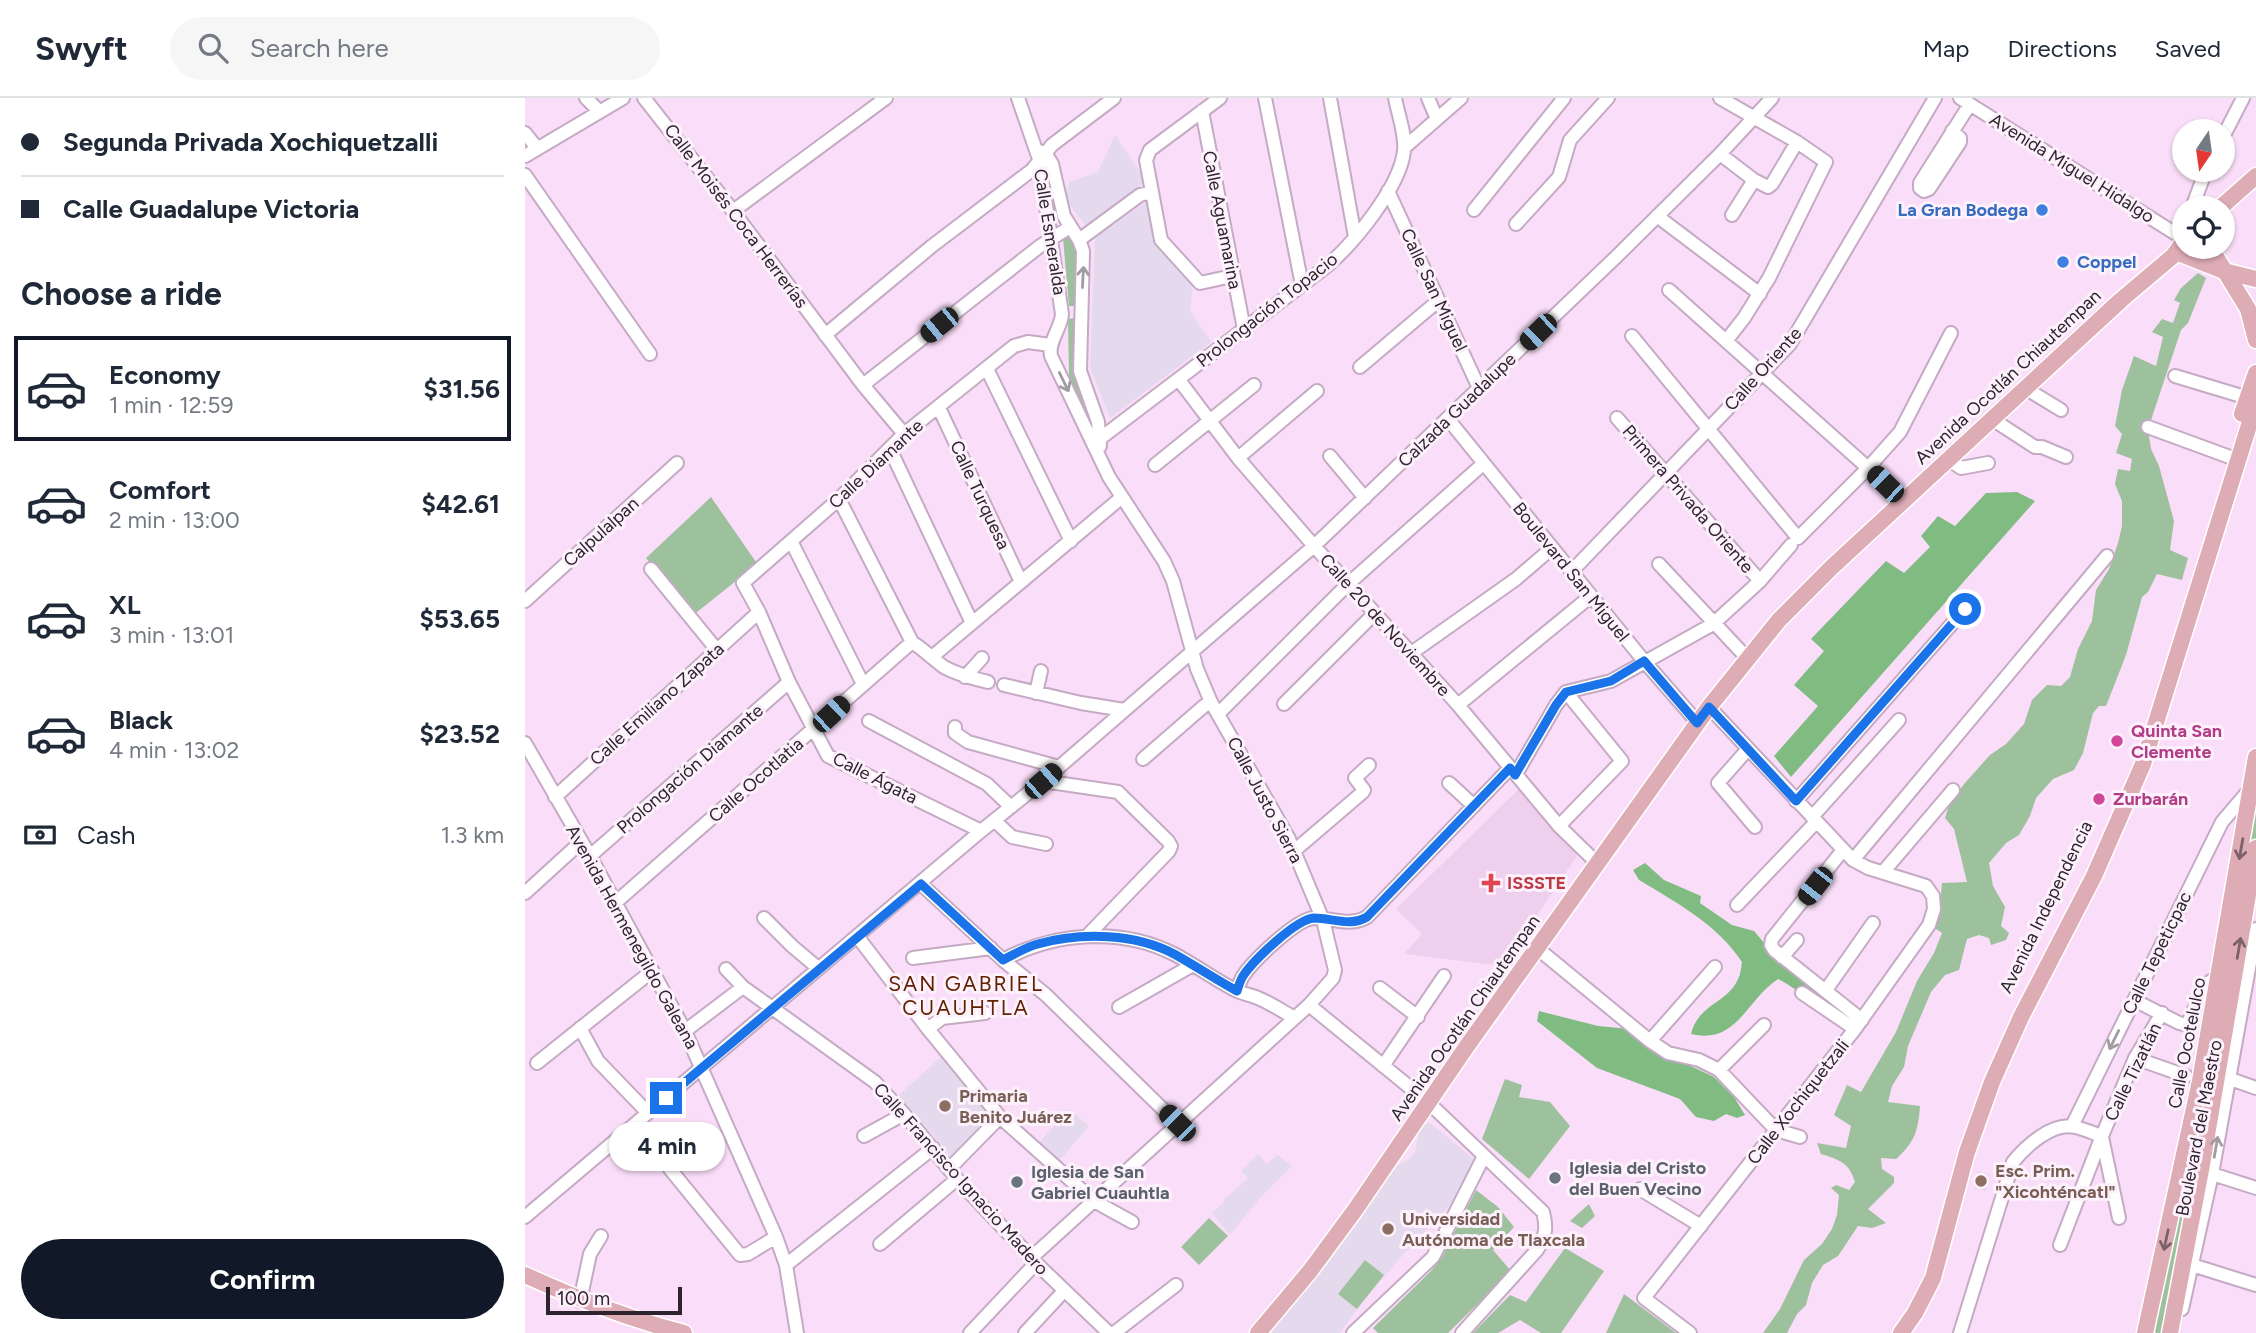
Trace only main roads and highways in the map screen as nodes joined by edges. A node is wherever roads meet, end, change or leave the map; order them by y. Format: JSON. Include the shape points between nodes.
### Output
{"nodes":[{"id":1,"x":2256,"y":176,"type":"edge"},
{"id":2,"x":2234,"y":196,"type":"edge"},
{"id":3,"x":2172,"y":252,"type":"edge"},
{"id":4,"x":2205,"y":259,"type":"edge"},
{"id":5,"x":2217,"y":259,"type":"edge"},
{"id":6,"x":2224,"y":271,"type":"junction"},
{"id":7,"x":2256,"y":279,"type":"edge"},
{"id":8,"x":2256,"y":341,"type":"edge"},
{"id":9,"x":2256,"y":373,"type":"edge"},
{"id":10,"x":2252,"y":400,"type":"edge"},
{"id":11,"x":2252,"y":432,"type":"edge"},
{"id":12,"x":2234,"y":458,"type":"junction"},
{"id":13,"x":2256,"y":757,"type":"edge"},
{"id":14,"x":2256,"y":848,"type":"edge"},
{"id":15,"x":2252,"y":896,"type":"edge"},
{"id":16,"x":2238,"y":984,"type":"edge"},
{"id":17,"x":2187,"y":1142,"type":"junction"},
{"id":18,"x":2204,"y":1149,"type":"junction"},
{"id":19,"x":525,"y":1275,"type":"edge"},
{"id":20,"x":684,"y":1333,"type":"edge"},
{"id":21,"x":1258,"y":1333,"type":"edge"},
{"id":22,"x":1901,"y":1333,"type":"edge"},
{"id":23,"x":2145,"y":1333,"type":"edge"},
{"id":24,"x":2170,"y":1333,"type":"edge"}],
"edges":[{"from":1,"to":2,"type":"main road"},
{"from":3,"to":21,"type":"main road","name":"Avenida Ocotlán Chiautempan","via":[[1779,620],[1697,723],[1310,1271]]},
{"from":4,"to":6,"type":"main road"},
{"from":5,"to":6,"type":"main road"},
{"from":6,"to":7,"type":"main road"},
{"from":6,"to":8,"type":"main road","via":[[2248,309]]},
{"from":9,"to":10,"type":"main road","name":"Avenida Independencia"},
{"from":10,"to":11,"type":"main road","name":"Avenida Independencia"},
{"from":10,"to":12,"type":"main road","name":"Avenida Independencia"},
{"from":11,"to":12,"type":"main road","name":"Avenida Independencia"},
{"from":12,"to":22,"type":"main road","name":"Avenida Independencia","via":[[2132,772],[1983,1079],[1958,1154],[1923,1298]]},
{"from":13,"to":16,"type":"main road","name":"Calle Ocotelulco","one_way":true},
{"from":14,"to":15,"type":"main road","name":"Boulevard del Maestro"},
{"from":16,"to":15,"type":"main road","name":"Boulevard del Maestro","one_way":true},
{"from":16,"to":17,"type":"main road","name":"Calle Ocotelulco","via":[[2203,1060]]},
{"from":16,"to":18,"type":"main road","name":"Boulevard del Maestro","via":[[2223,1077]]},
{"from":17,"to":18,"type":"main road"},
{"from":17,"to":23,"type":"main road","name":"Calle Ocotelulco","one_way":true},
{"from":18,"to":24,"type":"main road","name":"Boulevard del Maestro","via":[[2206,1172]]},
{"from":19,"to":20,"type":"main road","via":[[580,1301]]}]}
